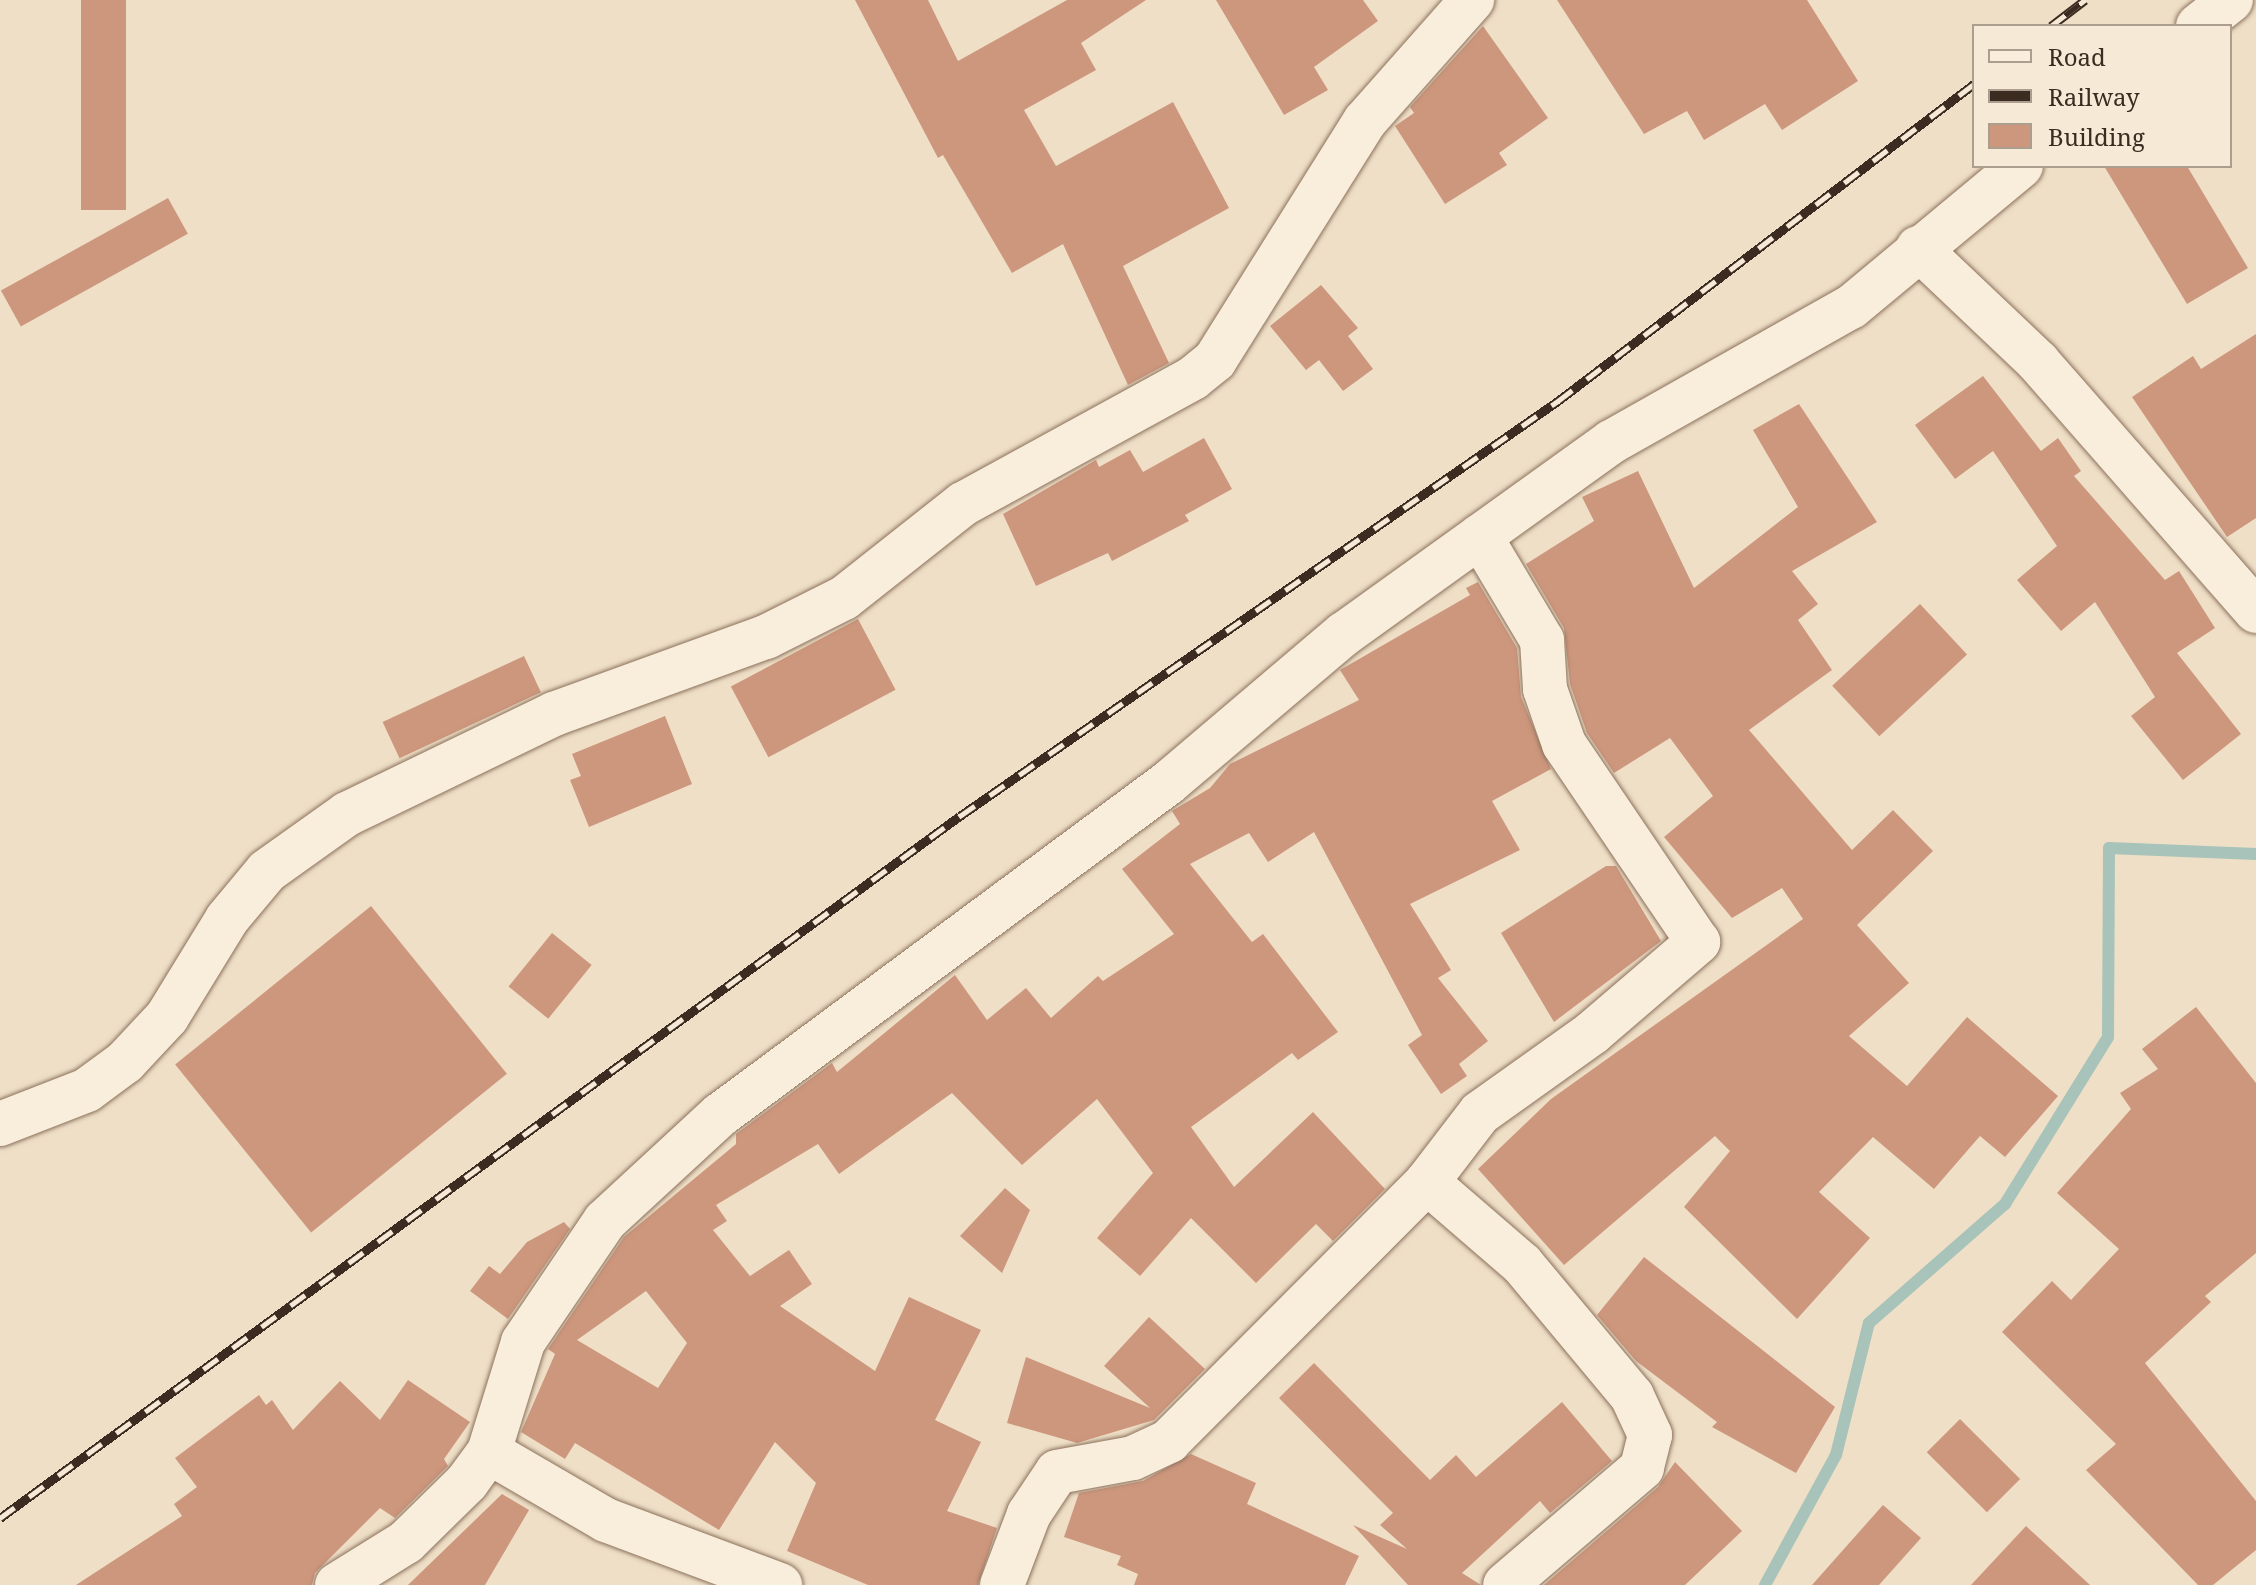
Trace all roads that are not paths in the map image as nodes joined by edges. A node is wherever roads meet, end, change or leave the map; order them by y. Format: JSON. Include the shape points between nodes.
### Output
{"nodes":[{"id":1,"x":1472,"y":0,"type":"edge"},
{"id":2,"x":2231,"y":0,"type":"edge"},
{"id":3,"x":2201,"y":24,"type":"edge"},
{"id":4,"x":2018,"y":168,"type":"edge"},
{"id":5,"x":1918,"y":248,"type":"junction"},
{"id":6,"x":1480,"y":536,"type":"junction"},
{"id":7,"x":2256,"y":611,"type":"edge"},
{"id":8,"x":0,"y":1124,"type":"edge"},
{"id":9,"x":1427,"y":1182,"type":"junction"},
{"id":10,"x":489,"y":1452,"type":"junction"},
{"id":11,"x":337,"y":1585,"type":"edge"},
{"id":12,"x":780,"y":1585,"type":"edge"},
{"id":13,"x":1002,"y":1585,"type":"edge"},
{"id":14,"x":1505,"y":1585,"type":"edge"}],
"edges":[{"from":1,"to":8,"type":"street","via":[[1365,121],[1215,360],[1193,378],[963,504],[844,598],[766,637],[554,714],[347,814],[267,871],[227,919],[167,1017],[125,1062],[87,1090]]},
{"from":2,"to":3,"type":"street"},
{"from":4,"to":5,"type":"street"},
{"from":5,"to":6,"type":"street","via":[[1851,307],[1611,442]]},
{"from":5,"to":7,"type":"street","via":[[2038,362]]},
{"from":6,"to":9,"type":"street","via":[[1542,640],[1545,689],[1564,744],[1698,942],[1592,1033],[1480,1113]]},
{"from":6,"to":10,"type":"street","via":[[1344,634],[1168,783],[720,1115],[605,1221],[523,1342]]},
{"from":9,"to":13,"type":"street","via":[[1169,1441],[1133,1458],[1057,1472],[1029,1514]]},
{"from":9,"to":14,"type":"street","via":[[1522,1264],[1632,1396],[1650,1435],[1642,1468]]},
{"from":10,"to":11,"type":"street","via":[[406,1542]]},
{"from":10,"to":12,"type":"street","via":[[606,1520]]}]}
